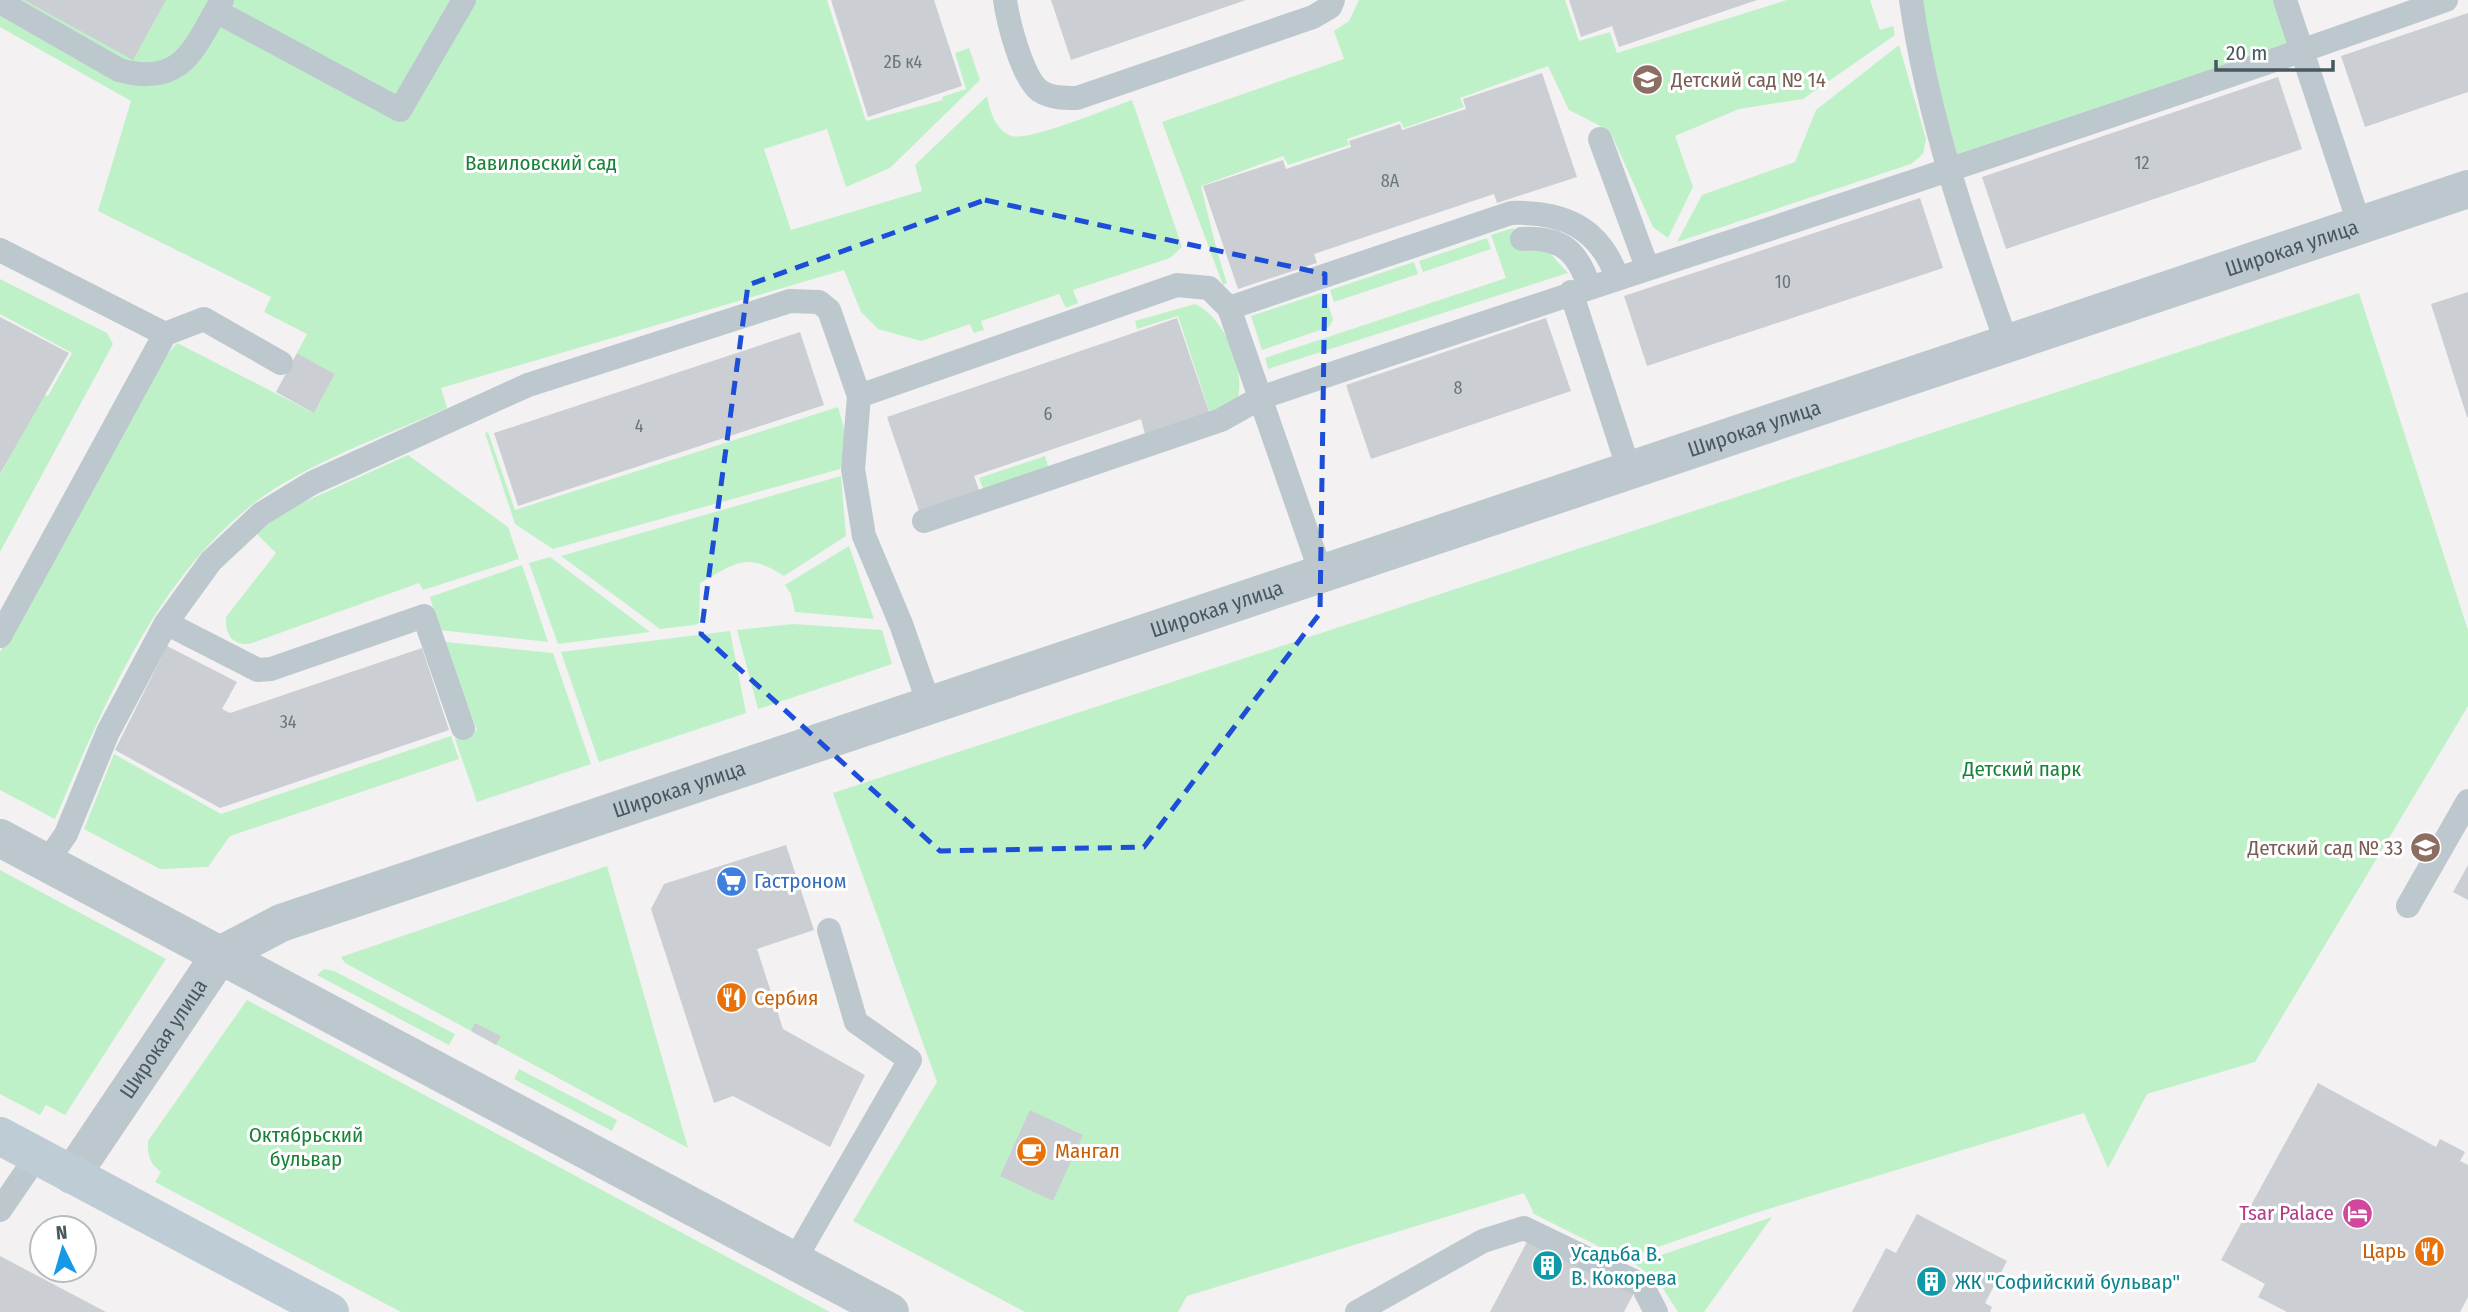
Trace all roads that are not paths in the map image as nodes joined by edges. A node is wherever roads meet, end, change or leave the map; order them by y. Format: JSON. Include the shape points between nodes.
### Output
{"nodes":[{"id":1,"x":464,"y":0,"type":"edge"},
{"id":2,"x":1005,"y":0,"type":"edge"},
{"id":3,"x":1333,"y":0,"type":"edge"},
{"id":4,"x":1911,"y":0,"type":"edge"},
{"id":5,"x":2285,"y":0,"type":"edge"},
{"id":6,"x":2446,"y":0,"type":"edge"},
{"id":7,"x":0,"y":2,"type":"edge"},
{"id":8,"x":219,"y":6,"type":"edge"},
{"id":9,"x":2301,"y":49,"type":"junction"},
{"id":10,"x":1600,"y":139,"type":"dead end"},
{"id":11,"x":1948,"y":171,"type":"junction"},
{"id":12,"x":2468,"y":190,"type":"edge"},
{"id":13,"x":2360,"y":226,"type":"junction"},
{"id":14,"x":1522,"y":239,"type":"dead end"},
{"id":15,"x":0,"y":250,"type":"edge"},
{"id":16,"x":1647,"y":267,"type":"junction"},
{"id":17,"x":1617,"y":277,"type":"junction"},
{"id":18,"x":1580,"y":289,"type":"junction"},
{"id":19,"x":1229,"y":308,"type":"junction"},
{"id":20,"x":165,"y":334,"type":"junction"},
{"id":21,"x":2007,"y":344,"type":"junction"},
{"id":22,"x":281,"y":363,"type":"dead end"},
{"id":23,"x":859,"y":396,"type":"junction"},
{"id":24,"x":1260,"y":398,"type":"junction"},
{"id":25,"x":1629,"y":470,"type":"junction"},
{"id":26,"x":924,"y":521,"type":"dead end"},
{"id":27,"x":1321,"y":573,"type":"junction"},
{"id":28,"x":166,"y":623,"type":"junction"},
{"id":29,"x":0,"y":636,"type":"edge"},
{"id":30,"x":929,"y":704,"type":"junction"},
{"id":31,"x":463,"y":728,"type":"dead end"},
{"id":32,"x":2468,"y":801,"type":"edge"},
{"id":33,"x":0,"y":838,"type":"edge"},
{"id":34,"x":46,"y":863,"type":"junction"},
{"id":35,"x":2407,"y":906,"type":"dead end"},
{"id":36,"x":830,"y":930,"type":"dead end"},
{"id":37,"x":220,"y":956,"type":"junction"},
{"id":38,"x":0,"y":1136,"type":"edge"},
{"id":39,"x":37,"y":1156,"type":"junction"},
{"id":40,"x":72,"y":1175,"type":"junction"},
{"id":41,"x":0,"y":1210,"type":"edge"},
{"id":42,"x":794,"y":1261,"type":"junction"},
{"id":43,"x":330,"y":1312,"type":"edge"},
{"id":44,"x":890,"y":1312,"type":"edge"},
{"id":45,"x":1357,"y":1312,"type":"edge"},
{"id":46,"x":1656,"y":1312,"type":"edge"}],
"edges":[{"from":1,"to":8,"type":"lane","via":[[400,110]]},
{"from":2,"to":3,"type":"lane","via":[[1027,74],[1039,90],[1056,98],[1077,98],[1313,17]]},
{"from":4,"to":11,"type":"lane","via":[[1920,66]]},
{"from":5,"to":9,"type":"lane"},
{"from":6,"to":9,"type":"lane"},
{"from":7,"to":8,"type":"lane","via":[[119,70],[138,75],[175,70]]},
{"from":9,"to":11,"type":"lane"},
{"from":9,"to":13,"type":"lane"},
{"from":10,"to":16,"type":"lane"},
{"from":11,"to":16,"type":"lane"},
{"from":11,"to":21,"type":"lane"},
{"from":12,"to":13,"type":"street","name":"Широкая улица"},
{"from":13,"to":21,"type":"street","name":"Широкая улица"},
{"from":14,"to":18,"type":"lane","via":[[1542,237],[1572,253],[1583,268]]},
{"from":15,"to":20,"type":"lane"},
{"from":16,"to":17,"type":"lane"},
{"from":17,"to":18,"type":"lane"},
{"from":17,"to":19,"type":"lane","via":[[1610,258],[1576,225],[1540,212],[1511,213]]},
{"from":18,"to":24,"type":"lane"},
{"from":18,"to":25,"type":"lane"},
{"from":19,"to":23,"type":"lane","via":[[1209,288],[1177,285]]},
{"from":19,"to":24,"type":"lane"},
{"from":20,"to":22,"type":"lane","via":[[204,319]]},
{"from":20,"to":29,"type":"lane"},
{"from":21,"to":25,"type":"street","name":"Широкая улица"},
{"from":23,"to":28,"type":"lane","via":[[830,310],[804,299],[528,385],[312,483],[261,513],[211,561]]},
{"from":23,"to":30,"type":"lane","via":[[853,469],[864,536]]},
{"from":24,"to":26,"type":"lane","via":[[1221,420]]},
{"from":24,"to":27,"type":"lane"},
{"from":25,"to":27,"type":"street","name":"Широкая улица"},
{"from":27,"to":30,"type":"street","name":"Широкая улица"},
{"from":28,"to":31,"type":"lane","via":[[258,670],[424,616]]},
{"from":28,"to":34,"type":"lane","via":[[108,732],[66,834]]},
{"from":30,"to":37,"type":"street","name":"Широкая улица","via":[[281,923]]},
{"from":32,"to":35,"type":"lane"},
{"from":33,"to":34,"type":"street"},
{"from":34,"to":37,"type":"street"},
{"from":36,"to":42,"type":"lane","via":[[856,1022],[910,1060]]},
{"from":37,"to":40,"type":"street","name":"Широкая улица"},
{"from":37,"to":42,"type":"street"},
{"from":38,"to":39,"type":"main road"},
{"from":39,"to":40,"type":"main road"},
{"from":39,"to":41,"type":"lane"},
{"from":40,"to":43,"type":"main road"},
{"from":42,"to":44,"type":"street"},
{"from":45,"to":46,"type":"lane","via":[[1483,1241],[1524,1228],[1642,1285]]}]}
